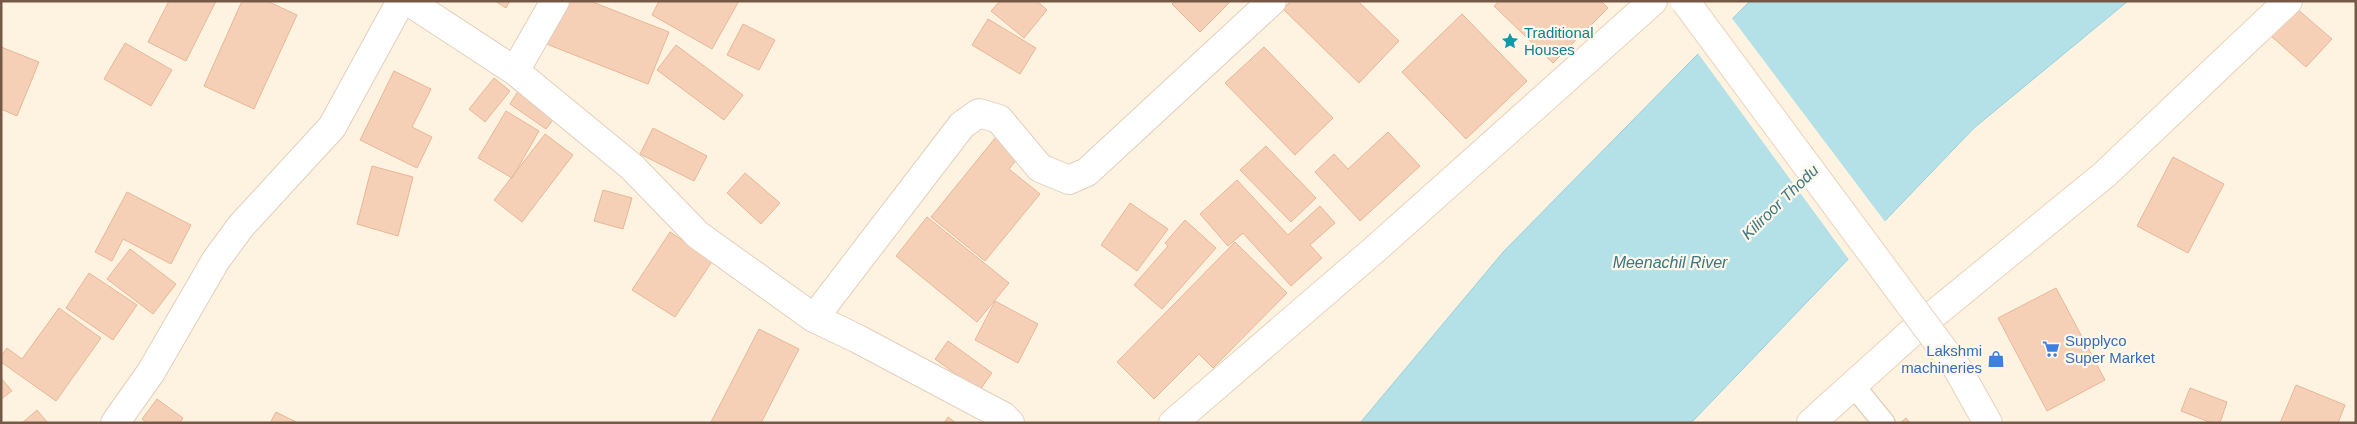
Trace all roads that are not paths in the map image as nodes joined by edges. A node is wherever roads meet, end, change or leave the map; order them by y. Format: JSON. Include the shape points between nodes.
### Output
{"nodes":[{"id":1,"x":400,"y":1,"type":"edge"},
{"id":2,"x":408,"y":1,"type":"edge"},
{"id":3,"x":555,"y":1,"type":"edge"},
{"id":4,"x":1272,"y":1,"type":"edge"},
{"id":5,"x":1653,"y":1,"type":"edge"},
{"id":6,"x":1685,"y":1,"type":"edge"},
{"id":7,"x":2288,"y":1,"type":"edge"},
{"id":8,"x":516,"y":71,"type":"junction"},
{"id":9,"x":814,"y":318,"type":"junction"},
{"id":10,"x":1852,"y":386,"type":"junction"},
{"id":11,"x":116,"y":423,"type":"edge"},
{"id":12,"x":1010,"y":423,"type":"edge"},
{"id":13,"x":1173,"y":423,"type":"edge"},
{"id":14,"x":1811,"y":423,"type":"edge"},
{"id":15,"x":1884,"y":423,"type":"edge"},
{"id":16,"x":1988,"y":423,"type":"edge"}],
"edges":[{"from":1,"to":11,"type":"street","via":[[332,126],[242,226],[216,260]]},
{"from":2,"to":8,"type":"street"},
{"from":3,"to":8,"type":"street"},
{"from":4,"to":9,"type":"street","via":[[1087,172],[1068,180],[1040,168],[999,119],[979,113],[962,125]]},
{"from":5,"to":13,"type":"street","via":[[1366,258]]},
{"from":6,"to":16,"type":"street","bridge":true,"via":[[1957,368]]},
{"from":7,"to":10,"type":"street","via":[[2104,175],[1911,333]]},
{"from":8,"to":9,"type":"street","via":[[632,168],[698,235]]},
{"from":9,"to":12,"type":"street","via":[[1003,416]]},
{"from":10,"to":14,"type":"street"},
{"from":10,"to":15,"type":"lane"}]}
